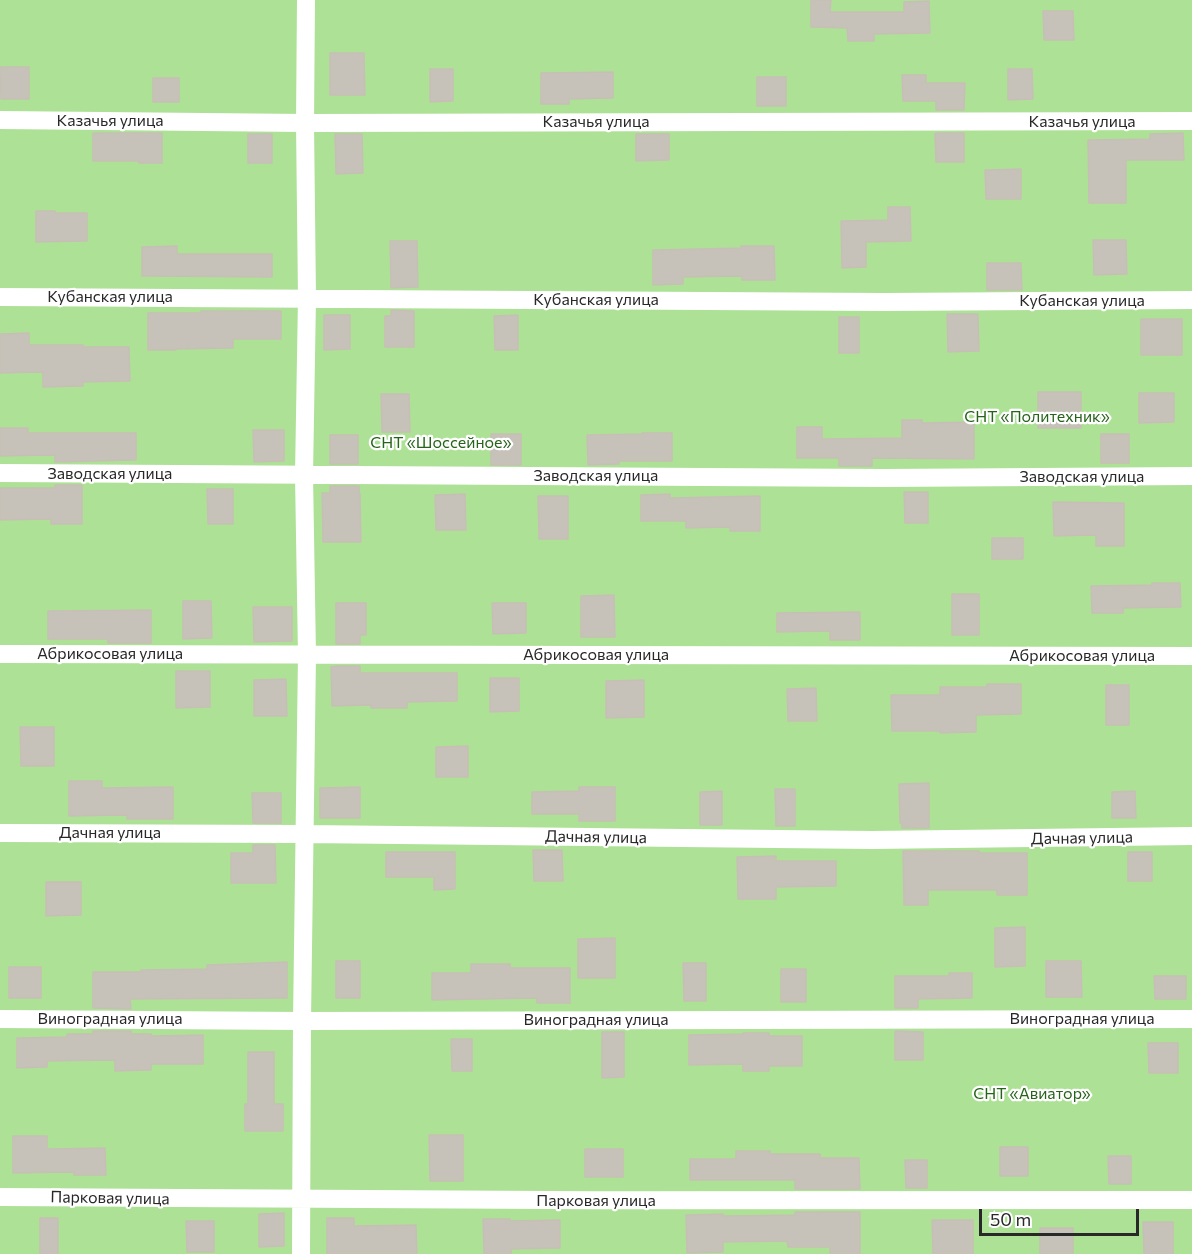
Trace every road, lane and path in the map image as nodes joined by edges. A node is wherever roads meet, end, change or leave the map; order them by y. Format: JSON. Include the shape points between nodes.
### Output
{"nodes":[{"id":1,"x":306,"y":0,"type":"edge"},
{"id":2,"x":0,"y":120,"type":"edge"},
{"id":3,"x":1192,"y":121,"type":"edge"},
{"id":4,"x":305,"y":123,"type":"junction"},
{"id":5,"x":0,"y":297,"type":"edge"},
{"id":6,"x":307,"y":298,"type":"junction"},
{"id":7,"x":1192,"y":300,"type":"edge"},
{"id":8,"x":0,"y":473,"type":"edge"},
{"id":9,"x":304,"y":475,"type":"junction"},
{"id":10,"x":1192,"y":476,"type":"edge"},
{"id":11,"x":0,"y":654,"type":"edge"},
{"id":12,"x":308,"y":655,"type":"junction"},
{"id":13,"x":1192,"y":656,"type":"edge"},
{"id":14,"x":0,"y":833,"type":"edge"},
{"id":15,"x":305,"y":834,"type":"junction"},
{"id":16,"x":1192,"y":836,"type":"edge"},
{"id":17,"x":0,"y":1018,"type":"edge"},
{"id":18,"x":1192,"y":1018,"type":"edge"},
{"id":19,"x":302,"y":1021,"type":"junction"},
{"id":20,"x":0,"y":1197,"type":"edge"},
{"id":21,"x":301,"y":1200,"type":"junction"},
{"id":22,"x":1192,"y":1200,"type":"edge"},
{"id":23,"x":301,"y":1254,"type":"edge"}],
"edges":[{"from":1,"to":4,"type":"street"},
{"from":2,"to":4,"type":"street","name":"Казачья улица"},
{"from":3,"to":4,"type":"street","name":"Казачья улица"},
{"from":4,"to":6,"type":"street"},
{"from":5,"to":6,"type":"street","name":"Кубанская улица"},
{"from":6,"to":7,"type":"street","name":"Кубанская улица"},
{"from":6,"to":9,"type":"street"},
{"from":8,"to":9,"type":"street","name":"Заводская улица"},
{"from":9,"to":10,"type":"street","name":"Заводская улица"},
{"from":9,"to":12,"type":"street"},
{"from":11,"to":12,"type":"street","name":"Абрикосовая улица"},
{"from":12,"to":13,"type":"street","name":"Абрикосовая улица"},
{"from":12,"to":15,"type":"street"},
{"from":14,"to":15,"type":"street","name":"Дачная улица"},
{"from":15,"to":16,"type":"street","name":"Дачная улица","via":[[872,840]]},
{"from":15,"to":19,"type":"street"},
{"from":17,"to":19,"type":"street","name":"Виноградная улица"},
{"from":18,"to":19,"type":"street","name":"Виноградная улица"},
{"from":19,"to":21,"type":"street"},
{"from":20,"to":21,"type":"street","name":"Парковая улица"},
{"from":21,"to":22,"type":"street","name":"Парковая улица"},
{"from":21,"to":23,"type":"street"}]}
